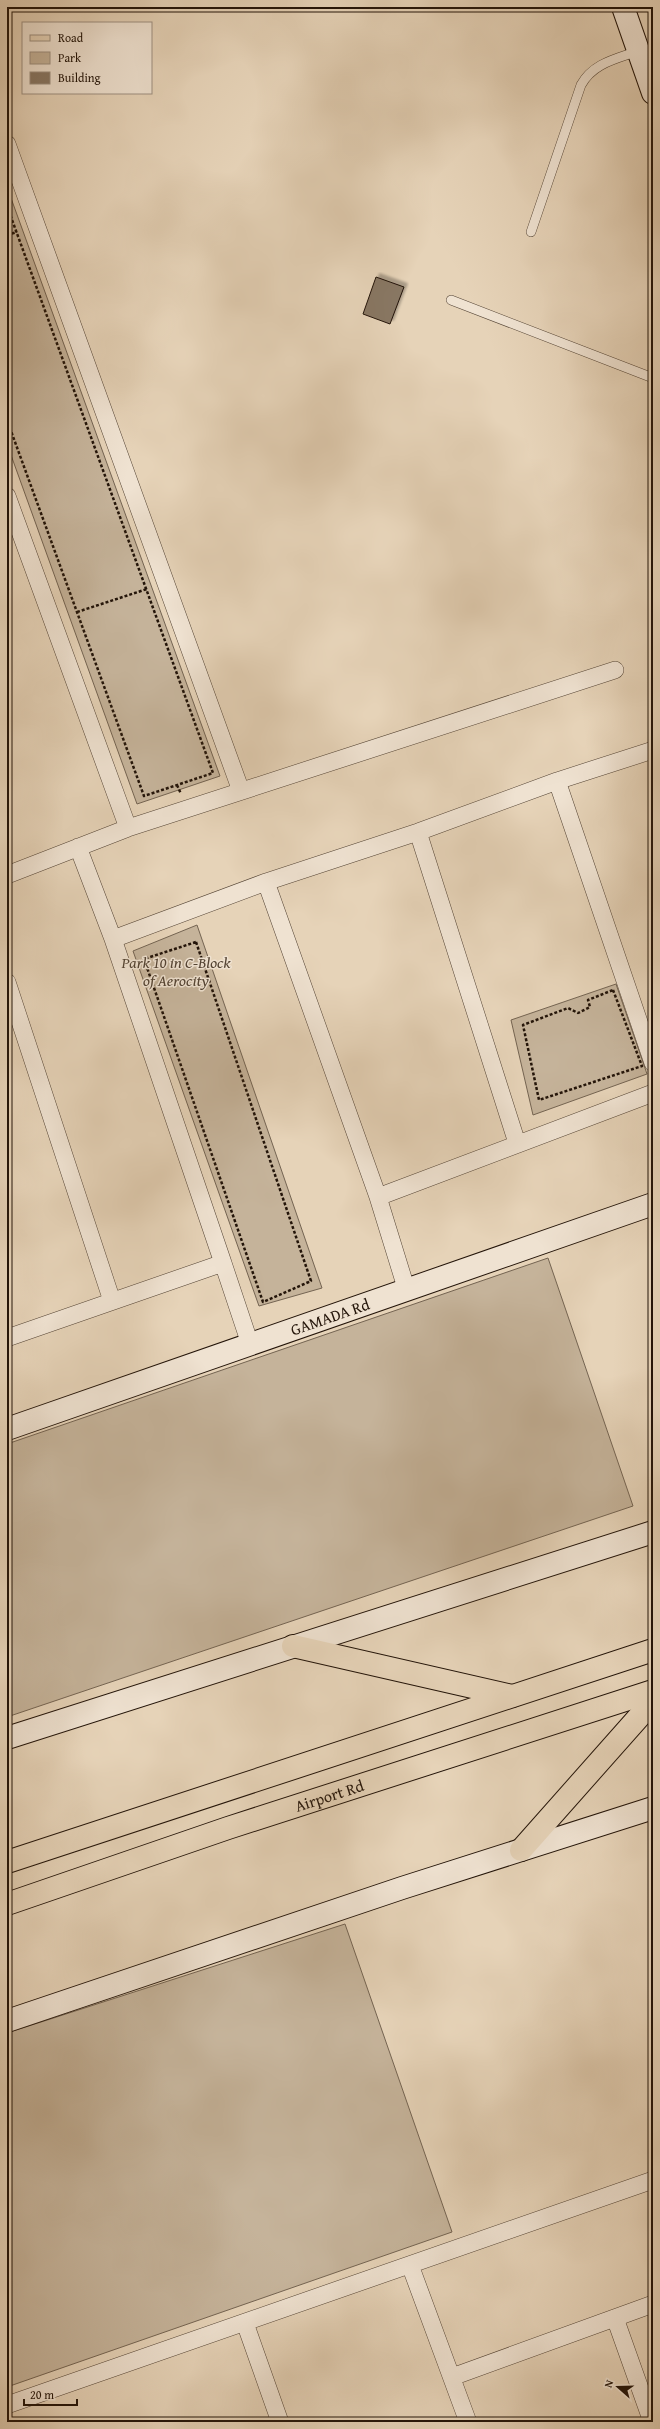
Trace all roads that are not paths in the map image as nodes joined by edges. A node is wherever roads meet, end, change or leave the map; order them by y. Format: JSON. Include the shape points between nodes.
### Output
{"nodes":[{"id":1,"x":623,"y":7,"type":"edge"},
{"id":2,"x":638,"y":51,"type":"junction"},
{"id":3,"x":653,"y":93,"type":"edge"},
{"id":4,"x":7,"y":144,"type":"edge"},
{"id":5,"x":531,"y":232,"type":"dead end"},
{"id":6,"x":451,"y":300,"type":"dead end"},
{"id":7,"x":653,"y":378,"type":"edge"},
{"id":8,"x":7,"y":496,"type":"edge"},
{"id":9,"x":615,"y":670,"type":"dead end"},
{"id":10,"x":653,"y":750,"type":"edge"},
{"id":11,"x":557,"y":781,"type":"junction"},
{"id":12,"x":242,"y":791,"type":"junction"},
{"id":13,"x":128,"y":828,"type":"junction"},
{"id":14,"x":418,"y":832,"type":"junction"},
{"id":15,"x":78,"y":847,"type":"junction"},
{"id":16,"x":7,"y":875,"type":"edge"},
{"id":17,"x":266,"y":882,"type":"junction"},
{"id":18,"x":113,"y":939,"type":"junction"},
{"id":19,"x":7,"y":982,"type":"edge"},
{"id":20,"x":647,"y":1064,"type":"edge"},
{"id":21,"x":653,"y":1093,"type":"edge"},
{"id":22,"x":517,"y":1143,"type":"junction"},
{"id":23,"x":378,"y":1197,"type":"junction"},
{"id":24,"x":653,"y":1204,"type":"edge"},
{"id":25,"x":223,"y":1263,"type":"junction"},
{"id":26,"x":407,"y":1291,"type":"junction"},
{"id":27,"x":112,"y":1301,"type":"junction"},
{"id":28,"x":7,"y":1338,"type":"edge"},
{"id":29,"x":250,"y":1344,"type":"junction"},
{"id":30,"x":7,"y":1429,"type":"edge"},
{"id":31,"x":653,"y":1532,"type":"edge"},
{"id":32,"x":293,"y":1646,"type":"junction"},
{"id":33,"x":653,"y":1650,"type":"edge"},
{"id":34,"x":653,"y":1691,"type":"edge"},
{"id":35,"x":512,"y":1696,"type":"junction"},
{"id":36,"x":653,"y":1701,"type":"edge"},
{"id":37,"x":7,"y":1738,"type":"edge"},
{"id":38,"x":653,"y":1808,"type":"edge"},
{"id":39,"x":521,"y":1850,"type":"junction"},
{"id":40,"x":7,"y":1862,"type":"edge"},
{"id":41,"x":7,"y":1904,"type":"edge"},
{"id":42,"x":7,"y":2021,"type":"edge"},
{"id":43,"x":653,"y":2180,"type":"edge"},
{"id":44,"x":410,"y":2265,"type":"junction"},
{"id":45,"x":653,"y":2304,"type":"edge"},
{"id":46,"x":615,"y":2318,"type":"junction"},
{"id":47,"x":245,"y":2323,"type":"junction"},
{"id":48,"x":452,"y":2377,"type":"junction"},
{"id":49,"x":7,"y":2405,"type":"edge"},
{"id":50,"x":280,"y":2422,"type":"edge"},
{"id":51,"x":468,"y":2422,"type":"edge"},
{"id":52,"x":652,"y":2422,"type":"edge"}],
"edges":[{"from":1,"to":2,"type":"street"},
{"from":2,"to":3,"type":"street"},
{"from":2,"to":5,"type":"lane","via":[[594,67],[586,75]]},
{"from":4,"to":12,"type":"street"},
{"from":6,"to":7,"type":"lane"},
{"from":8,"to":13,"type":"street"},
{"from":9,"to":12,"type":"street"},
{"from":10,"to":11,"type":"street"},
{"from":11,"to":14,"type":"street"},
{"from":11,"to":20,"type":"street"},
{"from":12,"to":13,"type":"street"},
{"from":13,"to":15,"type":"street"},
{"from":14,"to":17,"type":"street"},
{"from":14,"to":22,"type":"street"},
{"from":15,"to":16,"type":"street"},
{"from":15,"to":18,"type":"street"},
{"from":17,"to":18,"type":"street"},
{"from":17,"to":23,"type":"street"},
{"from":18,"to":25,"type":"street"},
{"from":19,"to":27,"type":"street"},
{"from":21,"to":22,"type":"street"},
{"from":22,"to":23,"type":"street"},
{"from":23,"to":26,"type":"street"},
{"from":24,"to":26,"type":"street","name":"GAMADA Rd"},
{"from":25,"to":27,"type":"street"},
{"from":25,"to":29,"type":"street"},
{"from":26,"to":29,"type":"street","name":"GAMADA Rd"},
{"from":27,"to":28,"type":"street"},
{"from":29,"to":30,"type":"street","name":"GAMADA Rd"},
{"from":31,"to":32,"type":"street"},
{"from":32,"to":35,"type":"main road"},
{"from":32,"to":37,"type":"street"},
{"from":33,"to":35,"type":"main road"},
{"from":34,"to":41,"type":"main road","name":"Airport Rd","via":[[228,1828]]},
{"from":35,"to":40,"type":"main road"},
{"from":36,"to":39,"type":"main road"},
{"from":38,"to":39,"type":"street"},
{"from":39,"to":42,"type":"street"},
{"from":43,"to":44,"type":"street"},
{"from":44,"to":47,"type":"street"},
{"from":44,"to":48,"type":"street"},
{"from":45,"to":46,"type":"street"},
{"from":46,"to":48,"type":"street"},
{"from":46,"to":52,"type":"street"},
{"from":47,"to":49,"type":"street"},
{"from":47,"to":50,"type":"street"},
{"from":48,"to":51,"type":"street"}]}
